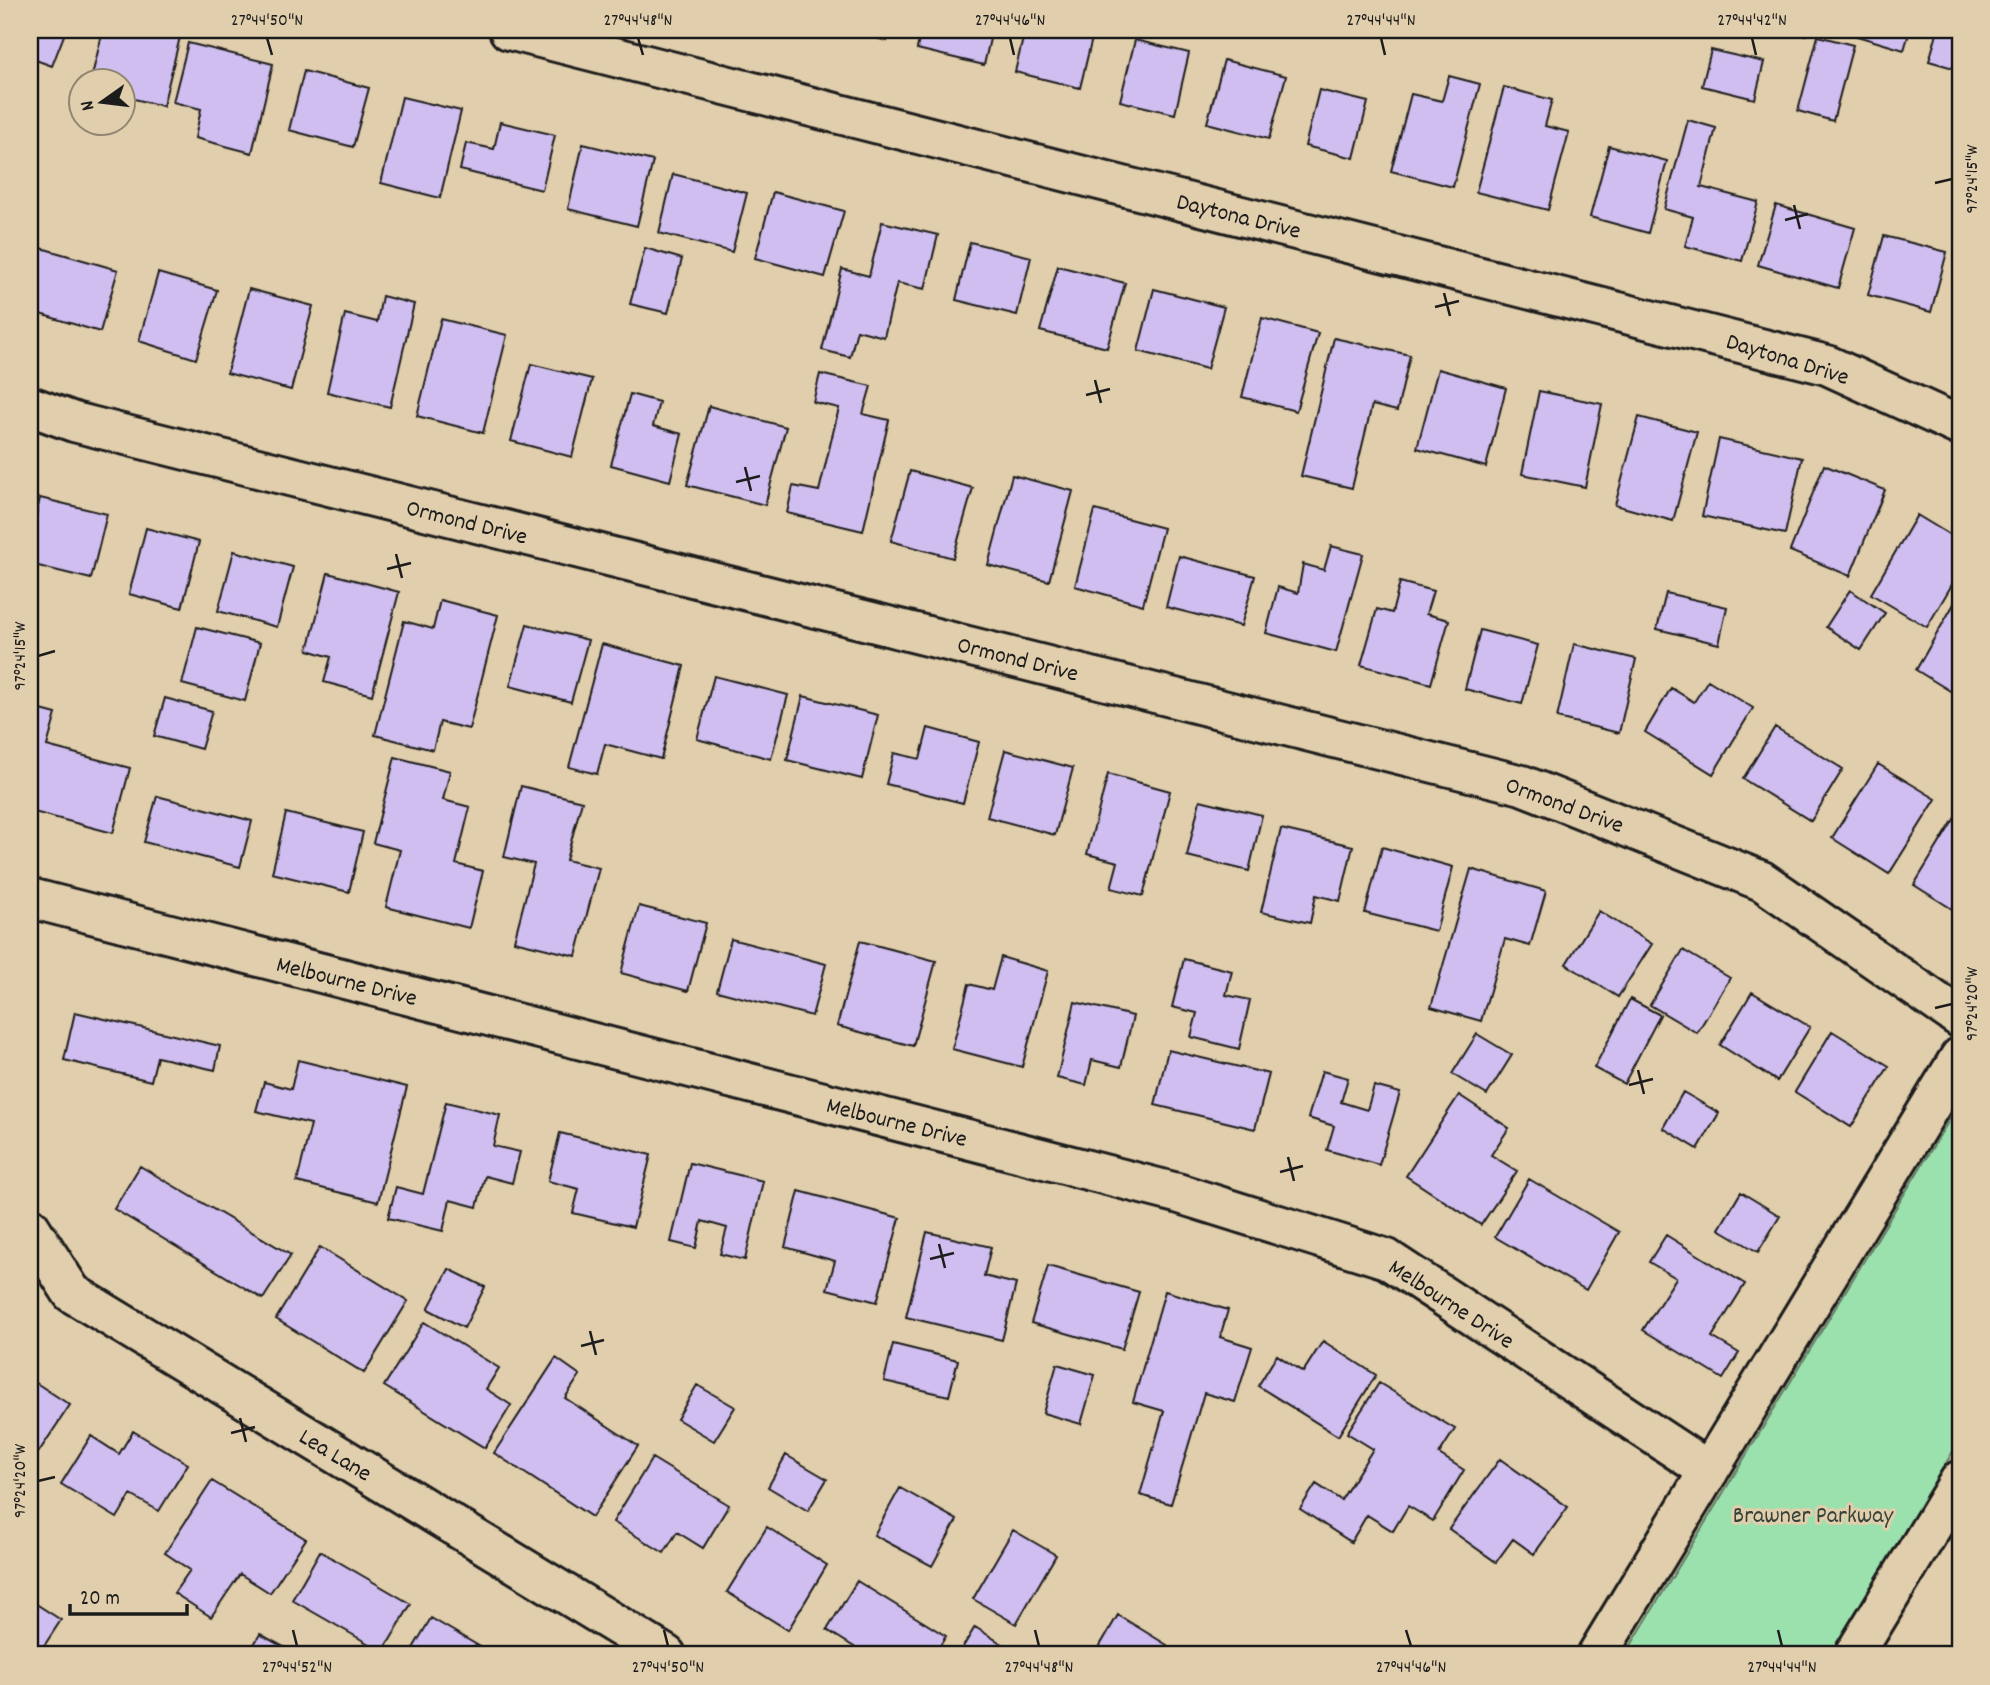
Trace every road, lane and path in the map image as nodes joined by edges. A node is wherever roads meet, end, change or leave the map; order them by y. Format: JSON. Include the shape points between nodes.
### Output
{"nodes":[{"id":1,"x":509,"y":30,"type":"edge"},
{"id":2,"x":30,"y":407,"type":"edge"},
{"id":3,"x":1960,"y":426,"type":"edge"},
{"id":4,"x":30,"y":898,"type":"edge"},
{"id":5,"x":1960,"y":1018,"type":"edge"},
{"id":6,"x":1960,"y":1056,"type":"edge"},
{"id":7,"x":30,"y":1227,"type":"edge"},
{"id":8,"x":1709,"y":1471,"type":"junction"},
{"id":9,"x":1960,"y":1480,"type":"edge"},
{"id":10,"x":666,"y":1655,"type":"edge"},
{"id":11,"x":1597,"y":1655,"type":"edge"},
{"id":12,"x":1854,"y":1655,"type":"edge"}],
"edges":[{"from":1,"to":3,"type":"street","name":"Daytona Drive","via":[[1827,365]]},
{"from":2,"to":5,"type":"street","name":"Ormond Drive","via":[[88,426],[1522,785],[1762,881]]},
{"from":4,"to":8,"type":"street","name":"Melbourne Drive","via":[[1177,1193],[1387,1259]]},
{"from":6,"to":8,"type":"street"},
{"from":7,"to":10,"type":"street","name":"Lea Lane","via":[[72,1293]]},
{"from":8,"to":11,"type":"street"},
{"from":9,"to":12,"type":"street"}]}
